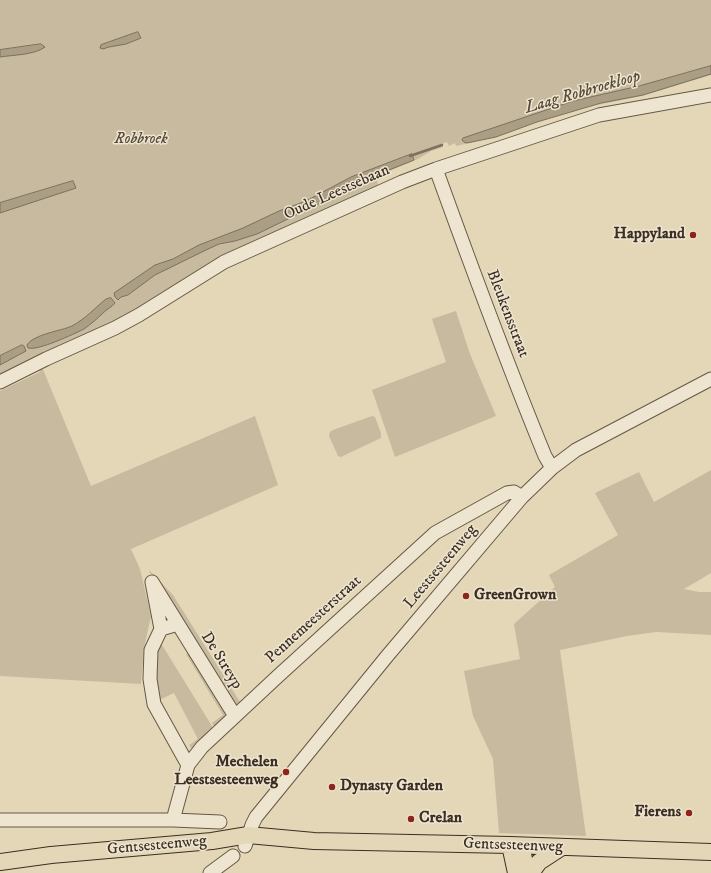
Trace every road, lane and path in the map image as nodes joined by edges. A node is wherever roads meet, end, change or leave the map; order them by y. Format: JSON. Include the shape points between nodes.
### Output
{"nodes":[{"id":1,"x":711,"y":95,"type":"edge"},
{"id":2,"x":436,"y":169,"type":"junction"},
{"id":3,"x":711,"y":380,"type":"edge"},
{"id":4,"x":0,"y":382,"type":"edge"},
{"id":5,"x":552,"y":468,"type":"junction"},
{"id":6,"x":522,"y":497,"type":"junction"},
{"id":7,"x":178,"y":624,"type":"junction"},
{"id":8,"x":161,"y":629,"type":"junction"},
{"id":9,"x":235,"y":716,"type":"junction"},
{"id":10,"x":188,"y":765,"type":"junction"},
{"id":11,"x":0,"y":820,"type":"edge"},
{"id":12,"x":173,"y":820,"type":"junction"},
{"id":13,"x":220,"y":822,"type":"dead end"},
{"id":14,"x":515,"y":845,"type":"junction"},
{"id":15,"x":242,"y":846,"type":"junction"},
{"id":16,"x":562,"y":847,"type":"junction"},
{"id":17,"x":711,"y":852,"type":"edge"},
{"id":18,"x":12,"y":863,"type":"edge"},
{"id":19,"x":0,"y":871,"type":"edge"},
{"id":20,"x":210,"y":873,"type":"edge"},
{"id":21,"x":516,"y":873,"type":"edge"},
{"id":22,"x":526,"y":873,"type":"edge"},
{"id":23,"x":531,"y":873,"type":"edge"}],
"edges":[{"from":1,"to":2,"type":"street","name":"Oude Leestsebaan","via":[[599,115]]},
{"from":2,"to":4,"type":"street","name":"Oude Leestsebaan","via":[[396,184],[224,262],[139,315]]},
{"from":2,"to":5,"type":"street","name":"Bleukensstraat","via":[[504,353]]},
{"from":3,"to":5,"type":"street","name":"Leestsesteenweg","via":[[576,450]]},
{"from":5,"to":6,"type":"street","name":"Leestsesteenweg"},
{"from":6,"to":9,"type":"street","name":"Pennemeesterstraat","via":[[514,492],[507,493],[435,533]]},
{"from":6,"to":15,"type":"street","name":"Leestsesteenweg","via":[[256,817]]},
{"from":7,"to":8,"type":"street","name":"De Streyp"},
{"from":7,"to":8,"type":"street","name":"De Streyp","via":[[152,582]]},
{"from":7,"to":9,"type":"street","name":"De Streyp"},
{"from":8,"to":10,"type":"street","via":[[151,650],[150,679],[154,704]]},
{"from":9,"to":10,"type":"street","name":"Pennemeesterstraat","via":[[202,747]]},
{"from":10,"to":12,"type":"street","name":"Pennemeesterstraat"},
{"from":11,"to":12,"type":"street","name":"Gentsesteenweg"},
{"from":12,"to":13,"type":"street","name":"Gentsesteenweg"},
{"from":14,"to":15,"type":"main road","name":"Gentsesteenweg","via":[[314,841],[272,846]]},
{"from":14,"to":16,"type":"main road","name":"Gentsesteenweg"},
{"from":14,"to":21,"type":"main road"},
{"from":14,"to":22,"type":"main road","via":[[526,863]]},
{"from":15,"to":18,"type":"main road","name":"Gentsesteenweg"},
{"from":15,"to":20,"type":"street"},
{"from":16,"to":17,"type":"main road","name":"Gentsesteenweg"},
{"from":16,"to":23,"type":"main road","via":[[539,862]]},
{"from":18,"to":19,"type":"main road","name":"Gentsesteenweg"}]}
